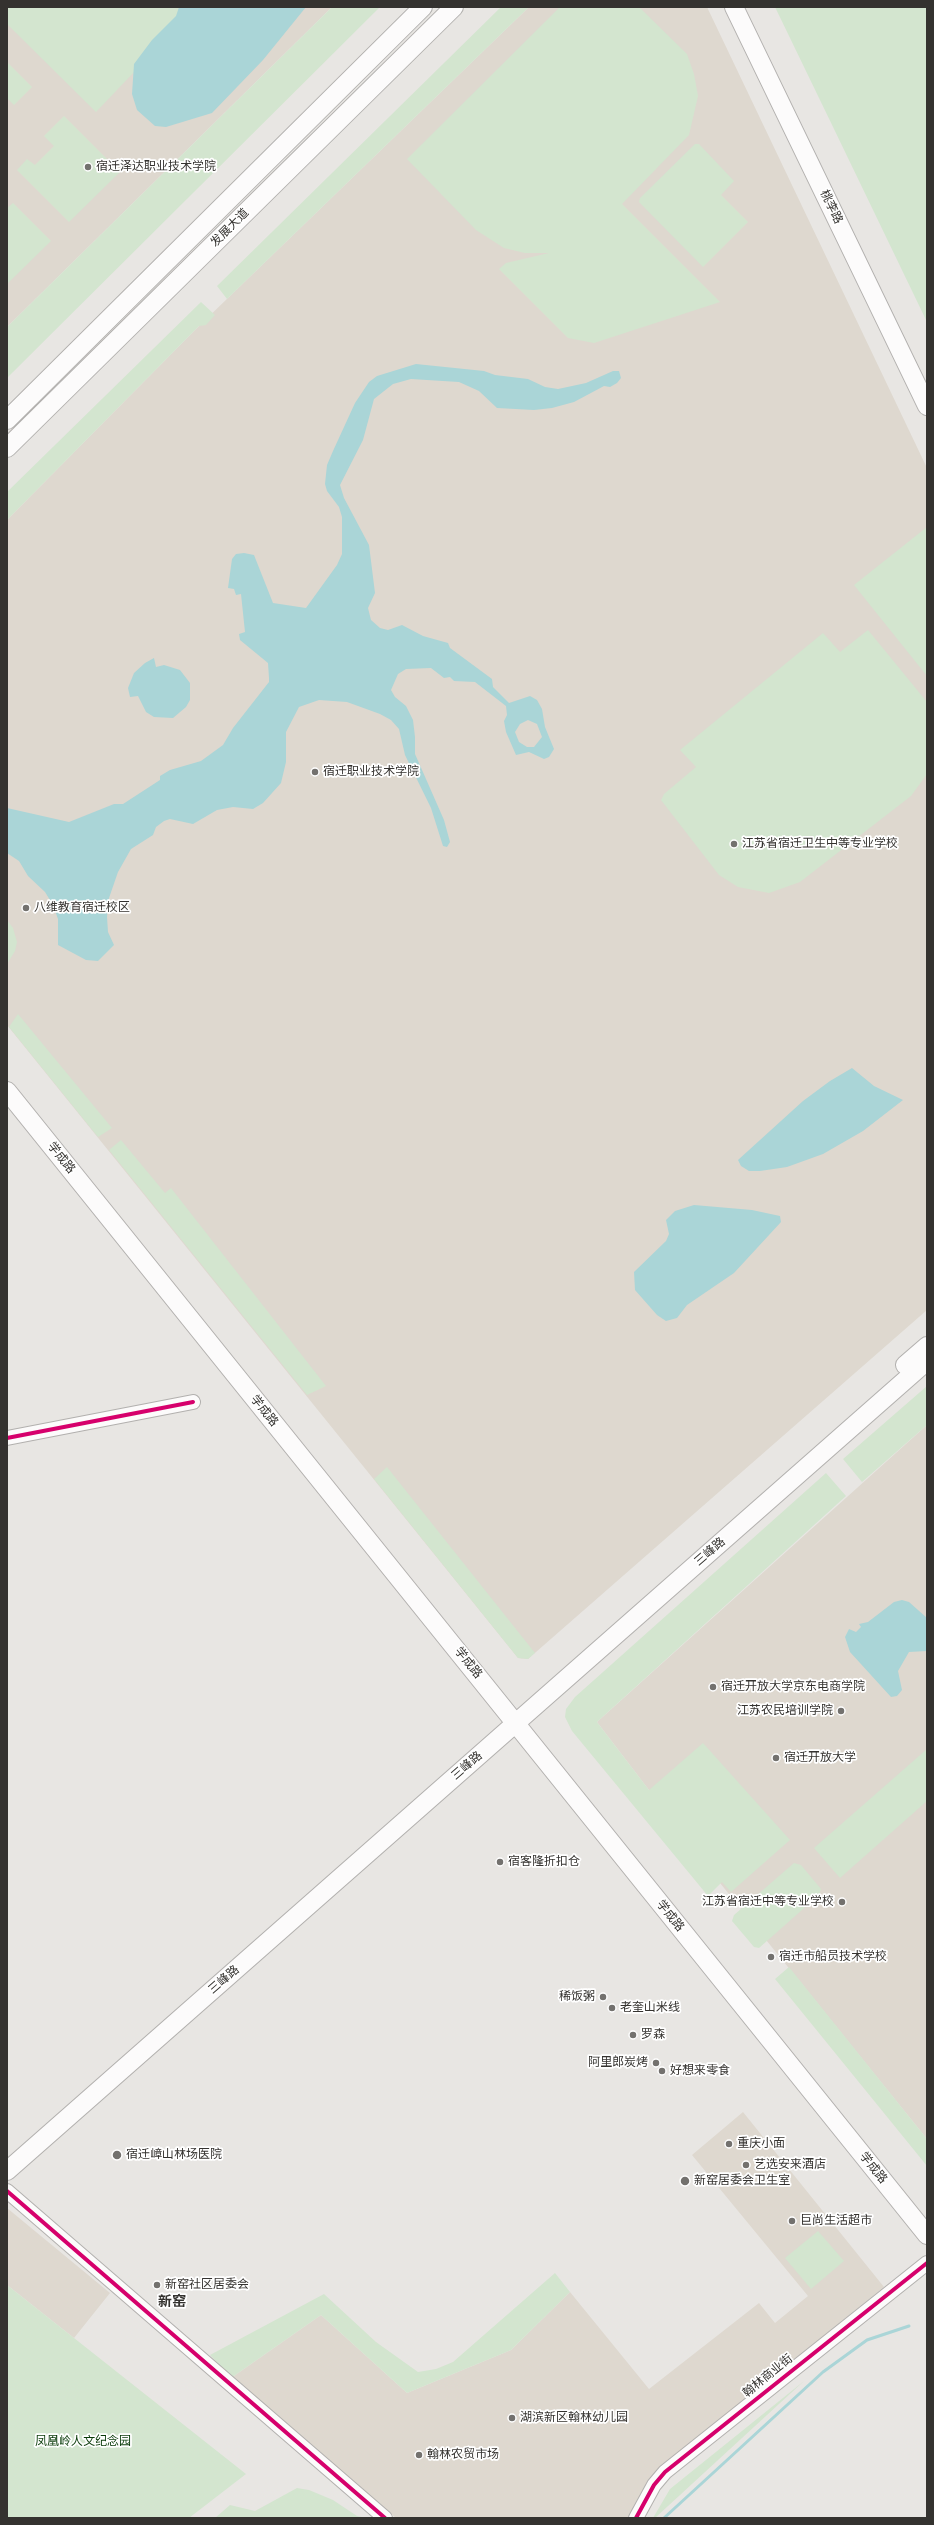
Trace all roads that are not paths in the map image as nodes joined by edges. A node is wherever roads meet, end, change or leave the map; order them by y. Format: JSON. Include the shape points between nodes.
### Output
{"nodes":[{"id":1,"x":423,"y":7,"type":"edge"},
{"id":2,"x":454,"y":7,"type":"edge"},
{"id":3,"x":734,"y":7,"type":"edge"},
{"id":4,"x":746,"y":7,"type":"edge"},
{"id":5,"x":927,"y":378,"type":"edge"},
{"id":6,"x":927,"y":406,"type":"edge"},
{"id":7,"x":7,"y":420,"type":"edge"},
{"id":8,"x":7,"y":448,"type":"edge"},
{"id":9,"x":7,"y":1090,"type":"edge"},
{"id":10,"x":7,"y":1109,"type":"edge"},
{"id":11,"x":927,"y":1346,"type":"edge"},
{"id":12,"x":927,"y":1361,"type":"edge"},
{"id":13,"x":194,"y":1402,"type":"dead end"},
{"id":14,"x":7,"y":1438,"type":"edge"},
{"id":15,"x":508,"y":1722,"type":"junction"},
{"id":16,"x":7,"y":2155,"type":"edge"},
{"id":17,"x":7,"y":2171,"type":"edge"},
{"id":18,"x":7,"y":2191,"type":"edge"},
{"id":19,"x":927,"y":2235,"type":"edge"},
{"id":20,"x":927,"y":2251,"type":"edge"},
{"id":21,"x":927,"y":2263,"type":"edge"},
{"id":22,"x":385,"y":2518,"type":"edge"},
{"id":23,"x":636,"y":2518,"type":"edge"}],
"edges":[{"from":1,"to":7,"type":"main road","name":"发展大道"},
{"from":2,"to":8,"type":"main road","name":"发展大道"},
{"from":3,"to":6,"type":"main road","name":"桃李路"},
{"from":4,"to":5,"type":"main road","name":"桃李路"},
{"from":9,"to":15,"type":"main road","name":"学成路"},
{"from":10,"to":15,"type":"main road","name":"学成路"},
{"from":11,"to":15,"type":"main road","name":"三峰路"},
{"from":12,"to":15,"type":"main road","name":"三峰路"},
{"from":13,"to":14,"type":"street"},
{"from":15,"to":16,"type":"main road","name":"三峰路"},
{"from":15,"to":17,"type":"main road","name":"三峰路"},
{"from":15,"to":19,"type":"main road","name":"学成路"},
{"from":15,"to":20,"type":"main road","name":"学成路"},
{"from":18,"to":22,"type":"street"},
{"from":21,"to":23,"type":"street","name":"翰林商业街","via":[[665,2472],[654,2485]]}]}
